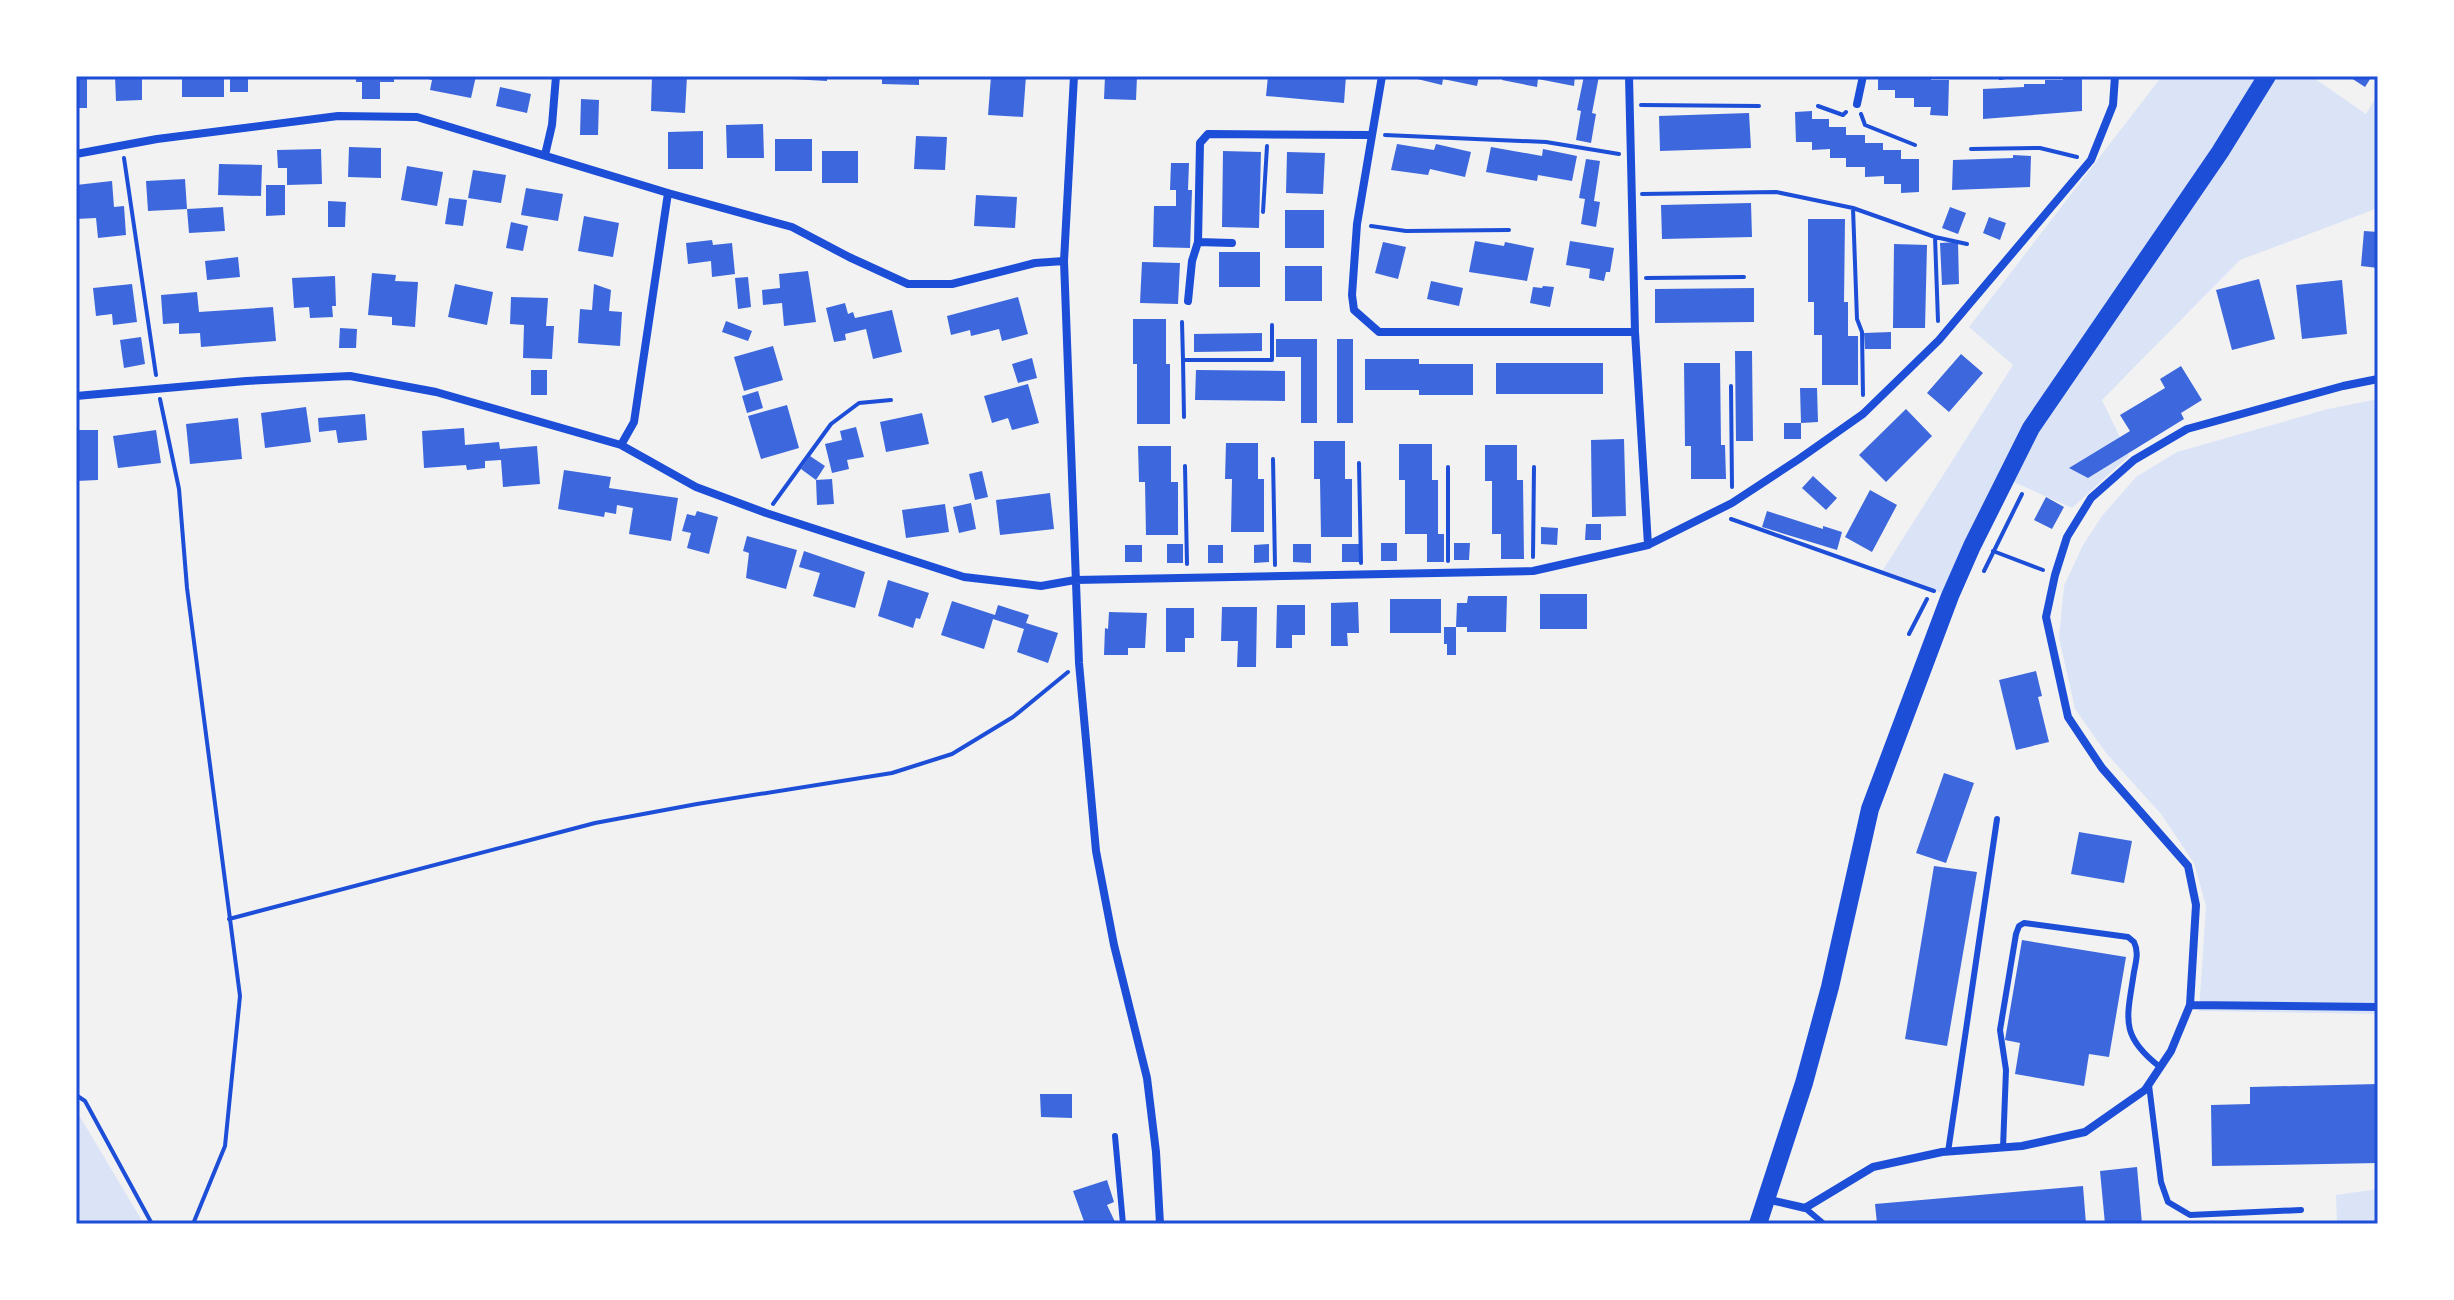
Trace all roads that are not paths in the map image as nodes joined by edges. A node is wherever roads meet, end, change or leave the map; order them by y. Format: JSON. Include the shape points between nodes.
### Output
{"nodes":[{"id":1,"x":556,"y":76,"type":"edge"},
{"id":2,"x":1074,"y":76,"type":"edge"},
{"id":3,"x":1382,"y":76,"type":"edge"},
{"id":4,"x":1629,"y":76,"type":"edge"},
{"id":5,"x":1863,"y":76,"type":"edge"},
{"id":6,"x":2115,"y":76,"type":"edge"},
{"id":7,"x":2267,"y":76,"type":"edge"},
{"id":8,"x":1857,"y":104,"type":"road end"},
{"id":9,"x":1370,"y":135,"type":"junction"},
{"id":10,"x":76,"y":154,"type":"edge"},
{"id":11,"x":545,"y":155,"type":"junction"},
{"id":12,"x":668,"y":193,"type":"junction"},
{"id":13,"x":1198,"y":242,"type":"junction"},
{"id":14,"x":1232,"y":243,"type":"dead end"},
{"id":15,"x":1064,"y":261,"type":"junction"},
{"id":16,"x":1188,"y":301,"type":"dead end"},
{"id":17,"x":1635,"y":332,"type":"junction"},
{"id":18,"x":2378,"y":379,"type":"edge"},
{"id":19,"x":76,"y":396,"type":"edge"},
{"id":20,"x":621,"y":445,"type":"junction"},
{"id":21,"x":1648,"y":545,"type":"junction"},
{"id":22,"x":1075,"y":580,"type":"junction"},
{"id":23,"x":1997,"y":819,"type":"dead end"},
{"id":24,"x":2190,"y":1005,"type":"junction"},
{"id":25,"x":2378,"y":1007,"type":"edge"},
{"id":26,"x":2160,"y":1067,"type":"junction"},
{"id":27,"x":2149,"y":1085,"type":"junction"},
{"id":28,"x":1115,"y":1136,"type":"dead end"},
{"id":29,"x":2003,"y":1148,"type":"junction"},
{"id":30,"x":1948,"y":1152,"type":"junction"},
{"id":31,"x":1766,"y":1198,"type":"junction"},
{"id":32,"x":1805,"y":1208,"type":"junction"},
{"id":33,"x":2301,"y":1210,"type":"dead end"},
{"id":34,"x":1123,"y":1224,"type":"edge"},
{"id":35,"x":1160,"y":1224,"type":"edge"},
{"id":36,"x":1758,"y":1224,"type":"edge"},
{"id":37,"x":1824,"y":1224,"type":"edge"}],
"edges":[{"from":1,"to":11,"type":"street"},
{"from":2,"to":15,"type":"street"},
{"from":3,"to":9,"type":"street"},
{"from":4,"to":17,"type":"street"},
{"from":5,"to":8,"type":"street"},
{"from":6,"to":21,"type":"street","via":[[2113,105],[2091,160],[1939,340],[1863,414],[1732,503]]},
{"from":7,"to":31,"type":"main road","via":[[2031,428],[1972,546],[1870,809],[1830,987]]},
{"from":9,"to":13,"type":"street","via":[[1208,134],[1200,143]]},
{"from":9,"to":17,"type":"street","via":[[1352,295],[1354,310],[1379,332]]},
{"from":10,"to":11,"type":"street","via":[[338,116],[417,117]]},
{"from":11,"to":12,"type":"street"},
{"from":12,"to":15,"type":"street","via":[[792,227],[908,284],[952,284]]},
{"from":12,"to":20,"type":"street","via":[[634,422]]},
{"from":13,"to":14,"type":"street"},
{"from":13,"to":16,"type":"street"},
{"from":15,"to":22,"type":"street"},
{"from":17,"to":21,"type":"street"},
{"from":18,"to":24,"type":"street","via":[[2187,429],[2134,460],[2091,498],[2067,537],[2055,575],[2046,617],[2068,717],[2102,768],[2188,866],[2196,905]]},
{"from":19,"to":20,"type":"street","via":[[350,376],[436,392]]},
{"from":20,"to":22,"type":"street","via":[[696,487],[964,577],[1041,586]]},
{"from":21,"to":22,"type":"street","via":[[1533,571]]},
{"from":22,"to":35,"type":"street","via":[[1096,851],[1147,1078]]},
{"from":23,"to":30,"type":"lane"},
{"from":24,"to":25,"type":"street"},
{"from":24,"to":26,"type":"street"},
{"from":26,"to":27,"type":"street"},
{"from":26,"to":29,"type":"lane","via":[[2136,1046],[2129,1029],[2134,942],[2024,923],[2016,934],[2000,1030],[2006,1070]]},
{"from":27,"to":29,"type":"street","via":[[2085,1132]]},
{"from":27,"to":33,"type":"lane","via":[[2168,1202],[2190,1215]]},
{"from":28,"to":34,"type":"lane"},
{"from":29,"to":30,"type":"street"},
{"from":30,"to":32,"type":"street","via":[[1873,1167]]},
{"from":31,"to":32,"type":"street"},
{"from":31,"to":36,"type":"main road"},
{"from":32,"to":37,"type":"lane"}]}
